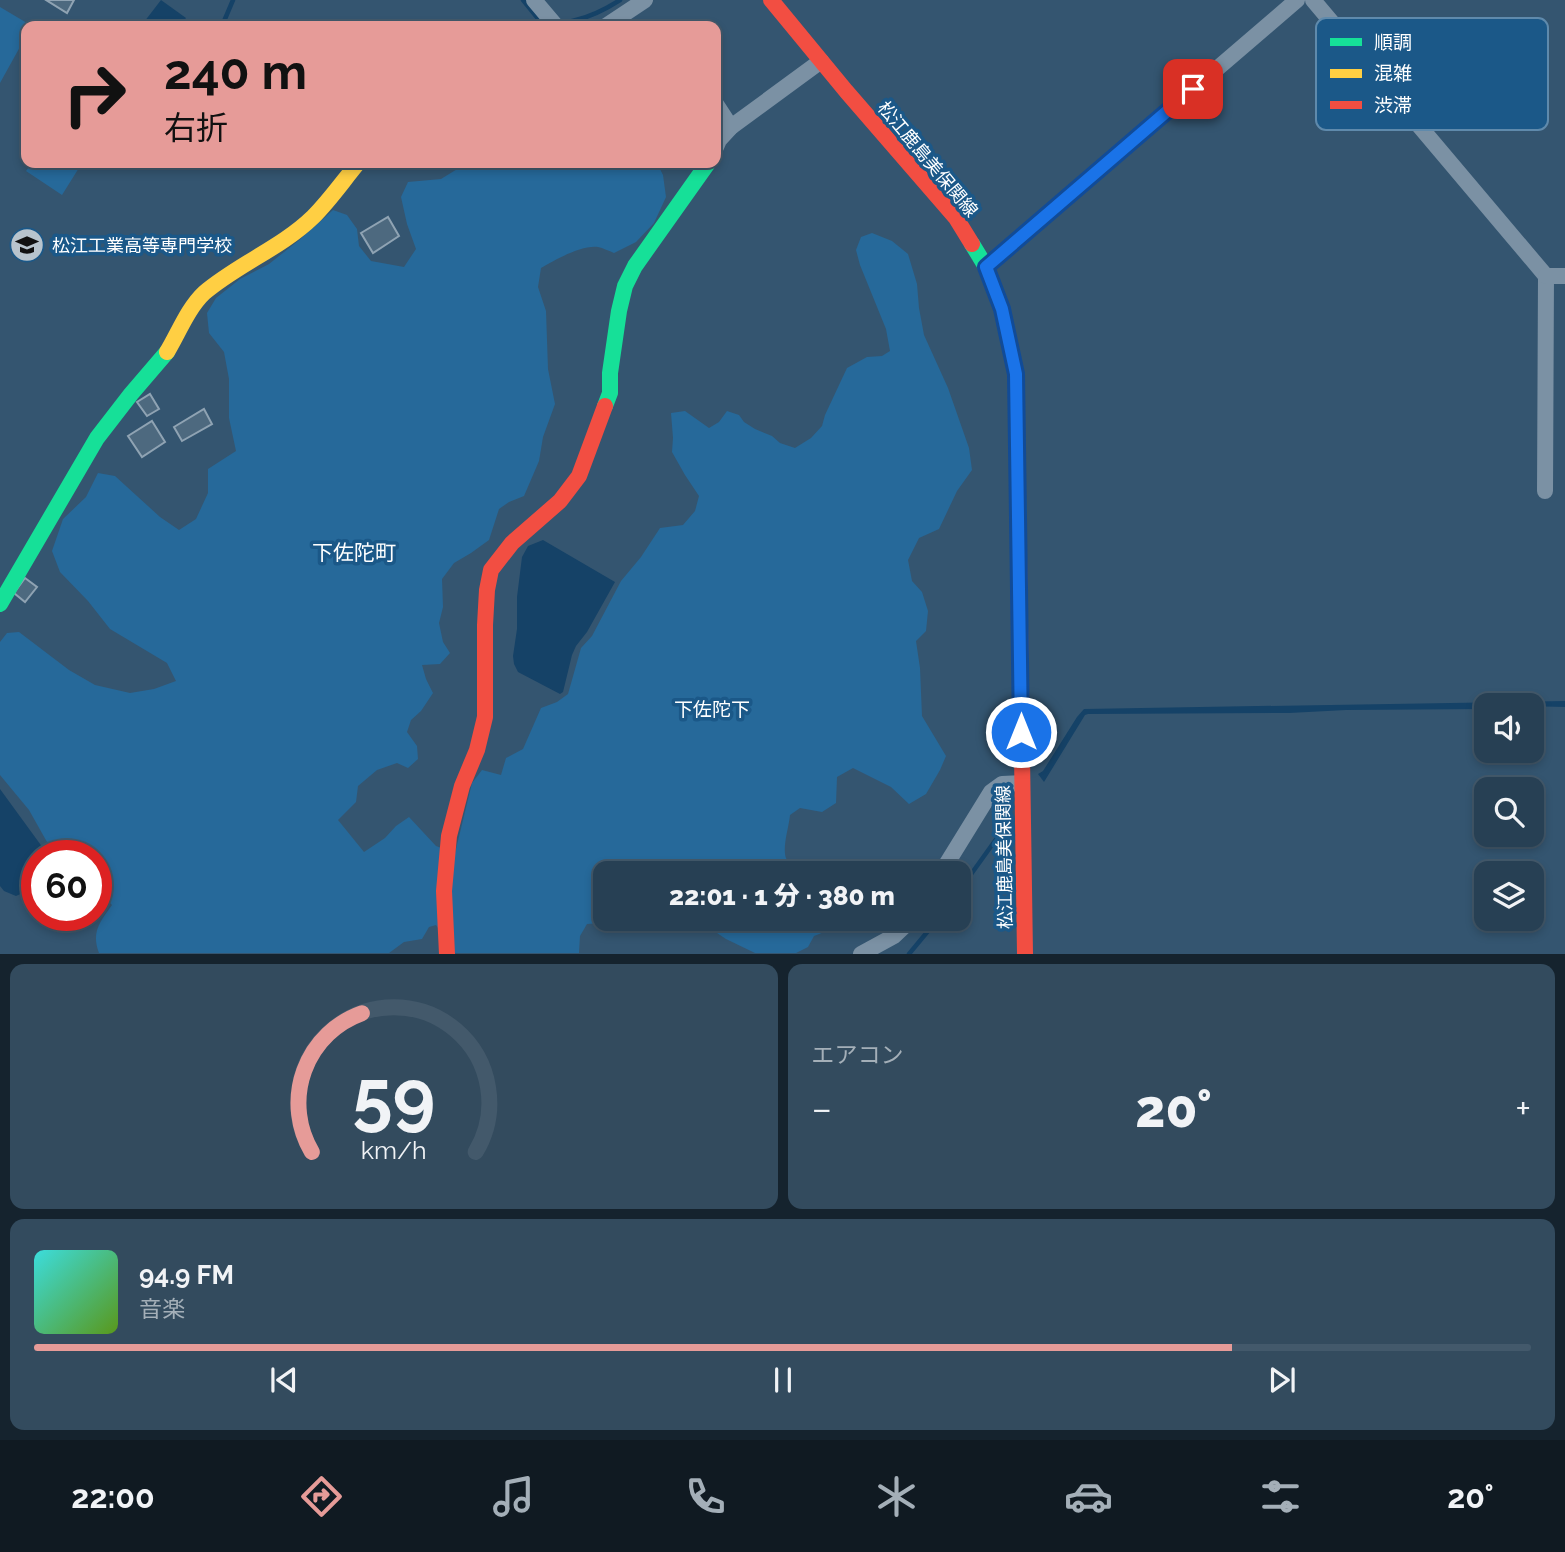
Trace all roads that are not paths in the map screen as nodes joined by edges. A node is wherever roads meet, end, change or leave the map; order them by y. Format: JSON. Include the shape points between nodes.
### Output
{"nodes":[{"id":1,"x":534,"y":0,"type":"edge"},
{"id":2,"x":645,"y":0,"type":"edge"},
{"id":3,"x":771,"y":0,"type":"edge"},
{"id":4,"x":1297,"y":0,"type":"edge"},
{"id":5,"x":1312,"y":0,"type":"edge"},
{"id":6,"x":1327,"y":18,"type":"edge"},
{"id":7,"x":552,"y":21,"type":"edge"},
{"id":8,"x":614,"y":21,"type":"edge"},
{"id":9,"x":821,"y":61,"type":"junction"},
{"id":10,"x":721,"y":112,"type":"edge"},
{"id":11,"x":731,"y":127,"type":"junction"},
{"id":12,"x":1422,"y":130,"type":"edge"},
{"id":13,"x":721,"y":137,"type":"edge"},
{"id":14,"x":354,"y":168,"type":"edge"},
{"id":15,"x":704,"y":168,"type":"edge"},
{"id":16,"x":986,"y":267,"type":"junction"},
{"id":17,"x":1546,"y":276,"type":"junction"},
{"id":18,"x":1565,"y":276,"type":"edge"},
{"id":19,"x":1545,"y":491,"type":"dead end"},
{"id":20,"x":0,"y":604,"type":"edge"},
{"id":21,"x":1021,"y":783,"type":"junction"},
{"id":22,"x":949,"y":861,"type":"edge"},
{"id":23,"x":899,"y":931,"type":"edge"},
{"id":24,"x":447,"y":954,"type":"edge"},
{"id":25,"x":862,"y":954,"type":"edge"},
{"id":26,"x":1025,"y":954,"type":"edge"}],
"edges":[{"from":1,"to":7,"type":"street"},
{"from":2,"to":8,"type":"street"},
{"from":3,"to":9,"type":"street","name":"松江鹿島美保関線"},
{"from":4,"to":16,"type":"street"},
{"from":5,"to":6,"type":"street"},
{"from":9,"to":11,"type":"street"},
{"from":9,"to":16,"type":"street","name":"松江鹿島美保関線","via":[[956,218]]},
{"from":10,"to":11,"type":"street"},
{"from":11,"to":13,"type":"street"},
{"from":12,"to":17,"type":"street"},
{"from":14,"to":20,"type":"street","via":[[313,217],[202,295],[166,355],[97,438]]},
{"from":15,"to":24,"type":"street","via":[[625,286],[610,393],[579,476],[561,501],[512,543],[491,570],[486,590],[485,717],[449,836],[444,891]]},
{"from":16,"to":21,"type":"street","name":"松江鹿島美保関線","via":[[1002,309],[1016,374]]},
{"from":17,"to":18,"type":"street"},
{"from":17,"to":19,"type":"street"},
{"from":21,"to":22,"type":"street","via":[[990,792]]},
{"from":21,"to":26,"type":"street","name":"松江鹿島美保関線"},
{"from":23,"to":25,"type":"street"}]}
